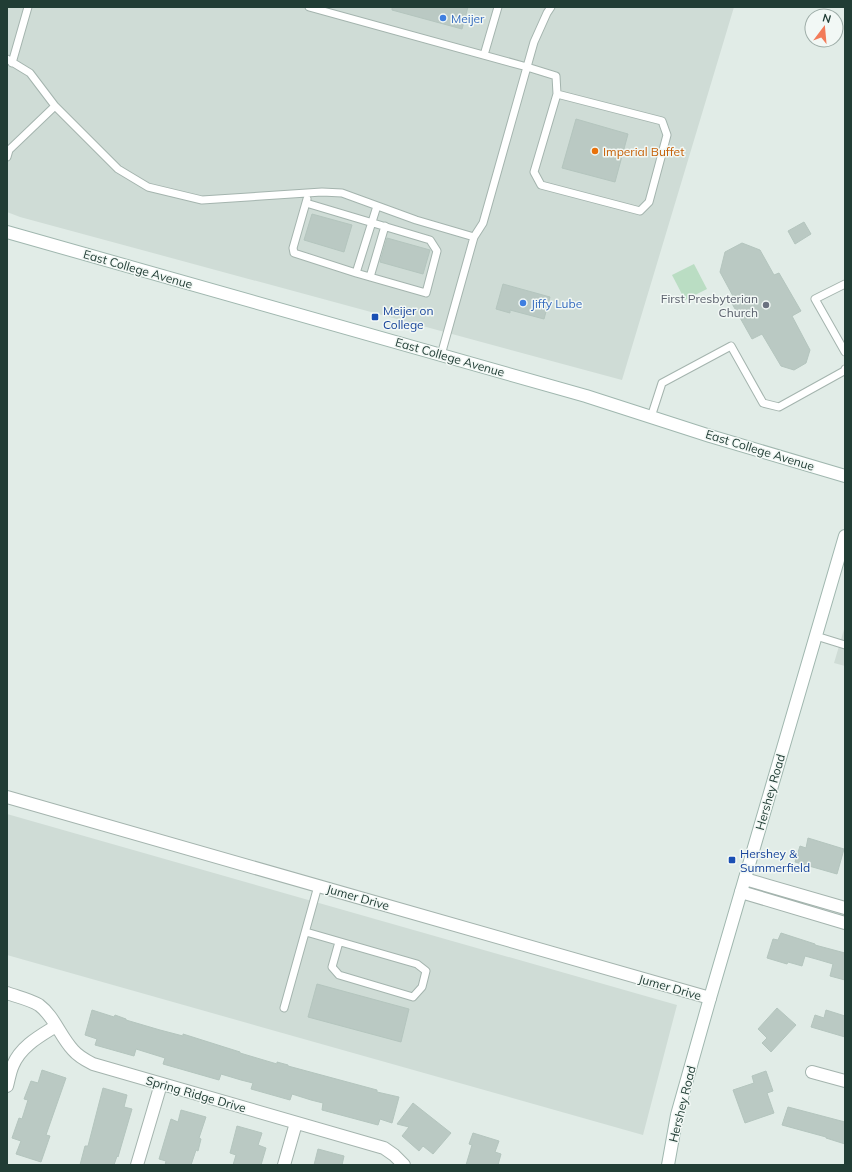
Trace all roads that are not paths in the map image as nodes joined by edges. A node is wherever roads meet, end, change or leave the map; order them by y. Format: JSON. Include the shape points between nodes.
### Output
{"nodes":[{"id":1,"x":28,"y":7,"type":"edge"},
{"id":2,"x":309,"y":7,"type":"edge"},
{"id":3,"x":498,"y":7,"type":"edge"},
{"id":4,"x":552,"y":7,"type":"edge"},
{"id":5,"x":484,"y":55,"type":"junction"},
{"id":6,"x":10,"y":61,"type":"edge"},
{"id":7,"x":527,"y":67,"type":"junction"},
{"id":8,"x":557,"y":94,"type":"junction"},
{"id":9,"x":56,"y":106,"type":"junction"},
{"id":10,"x":8,"y":152,"type":"edge"},
{"id":11,"x":309,"y":193,"type":"junction"},
{"id":12,"x":306,"y":203,"type":"junction"},
{"id":13,"x":377,"y":206,"type":"junction"},
{"id":14,"x":372,"y":222,"type":"junction"},
{"id":15,"x":385,"y":226,"type":"junction"},
{"id":16,"x":7,"y":232,"type":"edge"},
{"id":17,"x":474,"y":237,"type":"junction"},
{"id":18,"x":356,"y":273,"type":"junction"},
{"id":19,"x":370,"y":277,"type":"junction"},
{"id":20,"x":845,"y":284,"type":"edge"},
{"id":21,"x":845,"y":352,"type":"edge"},
{"id":22,"x":441,"y":355,"type":"junction"},
{"id":23,"x":845,"y":369,"type":"edge"},
{"id":24,"x":651,"y":417,"type":"junction"},
{"id":25,"x":845,"y":476,"type":"edge"},
{"id":26,"x":845,"y":536,"type":"edge"},
{"id":27,"x":816,"y":636,"type":"junction"},
{"id":28,"x":845,"y":645,"type":"edge"},
{"id":29,"x":7,"y":797,"type":"edge"},
{"id":30,"x":745,"y":879,"type":"junction"},
{"id":31,"x":318,"y":886,"type":"junction"},
{"id":32,"x":741,"y":892,"type":"junction"},
{"id":33,"x":833,"y":904,"type":"junction"},
{"id":34,"x":845,"y":908,"type":"edge"},
{"id":35,"x":829,"y":919,"type":"junction"},
{"id":36,"x":845,"y":923,"type":"edge"},
{"id":37,"x":306,"y":932,"type":"junction"},
{"id":38,"x":339,"y":942,"type":"junction"},
{"id":39,"x":7,"y":993,"type":"edge"},
{"id":40,"x":710,"y":998,"type":"junction"},
{"id":41,"x":284,"y":1008,"type":"dead end"},
{"id":42,"x":56,"y":1026,"type":"junction"},
{"id":43,"x":812,"y":1072,"type":"dead end"},
{"id":44,"x":845,"y":1081,"type":"edge"},
{"id":45,"x":161,"y":1084,"type":"junction"},
{"id":46,"x":7,"y":1086,"type":"edge"},
{"id":47,"x":296,"y":1123,"type":"junction"},
{"id":48,"x":137,"y":1165,"type":"edge"},
{"id":49,"x":284,"y":1165,"type":"edge"},
{"id":50,"x":404,"y":1165,"type":"edge"},
{"id":51,"x":668,"y":1165,"type":"edge"}],
"edges":[{"from":1,"to":6,"type":"lane"},
{"from":2,"to":5,"type":"lane"},
{"from":3,"to":5,"type":"lane"},
{"from":4,"to":7,"type":"lane","via":[[534,42]]},
{"from":5,"to":7,"type":"lane"},
{"from":6,"to":9,"type":"lane","via":[[30,73]]},
{"from":7,"to":8,"type":"lane","via":[[556,76]]},
{"from":7,"to":17,"type":"lane","via":[[483,223]]},
{"from":8,"to":8,"type":"lane","via":[[662,121],[667,135],[649,202],[640,211],[541,185],[534,172]]},
{"from":9,"to":10,"type":"lane"},
{"from":9,"to":11,"type":"lane","via":[[118,169],[148,187],[202,200]]},
{"from":11,"to":12,"type":"lane"},
{"from":11,"to":13,"type":"lane","via":[[342,193]]},
{"from":12,"to":14,"type":"lane"},
{"from":12,"to":18,"type":"lane","via":[[293,248],[294,253]]},
{"from":13,"to":14,"type":"lane"},
{"from":13,"to":17,"type":"lane"},
{"from":14,"to":15,"type":"lane"},
{"from":14,"to":18,"type":"lane"},
{"from":15,"to":19,"type":"lane"},
{"from":15,"to":19,"type":"lane","via":[[430,240],[437,251],[426,293]]},
{"from":16,"to":22,"type":"street","name":"East College Avenue"},
{"from":17,"to":22,"type":"lane"},
{"from":18,"to":19,"type":"lane"},
{"from":20,"to":21,"type":"lane","via":[[815,300]]},
{"from":22,"to":24,"type":"street","name":"East College Avenue"},
{"from":23,"to":24,"type":"lane","via":[[779,407],[763,403],[731,346],[662,383]]},
{"from":24,"to":25,"type":"street","name":"East College Avenue"},
{"from":26,"to":27,"type":"street","name":"Hershey Road"},
{"from":27,"to":28,"type":"lane"},
{"from":27,"to":30,"type":"street","name":"Hershey Road"},
{"from":29,"to":31,"type":"street","name":"Jumer Drive"},
{"from":30,"to":32,"type":"street","name":"Hershey Road"},
{"from":30,"to":33,"type":"street"},
{"from":31,"to":37,"type":"lane"},
{"from":31,"to":40,"type":"street","name":"Jumer Drive"},
{"from":32,"to":35,"type":"street"},
{"from":32,"to":40,"type":"street","name":"Hershey Road"},
{"from":33,"to":34,"type":"street"},
{"from":33,"to":35,"type":"street"},
{"from":35,"to":36,"type":"street"},
{"from":37,"to":38,"type":"lane"},
{"from":37,"to":41,"type":"lane"},
{"from":38,"to":38,"type":"lane","via":[[417,964],[426,971],[422,986],[413,996],[339,975],[332,967]]},
{"from":39,"to":42,"type":"street","name":"Spring Ridge Drive","via":[[40,1006]]},
{"from":40,"to":51,"type":"street","name":"Hershey Road","via":[[677,1115]]},
{"from":42,"to":45,"type":"street","name":"Spring Ridge Drive","via":[[73,1050],[83,1059]]},
{"from":42,"to":46,"type":"street","via":[[28,1044],[19,1054]]},
{"from":43,"to":44,"type":"street"},
{"from":45,"to":47,"type":"street","name":"Spring Ridge Drive"},
{"from":45,"to":48,"type":"street"},
{"from":47,"to":49,"type":"street"},
{"from":47,"to":50,"type":"street","name":"Spring Ridge Drive","via":[[384,1148]]}]}
